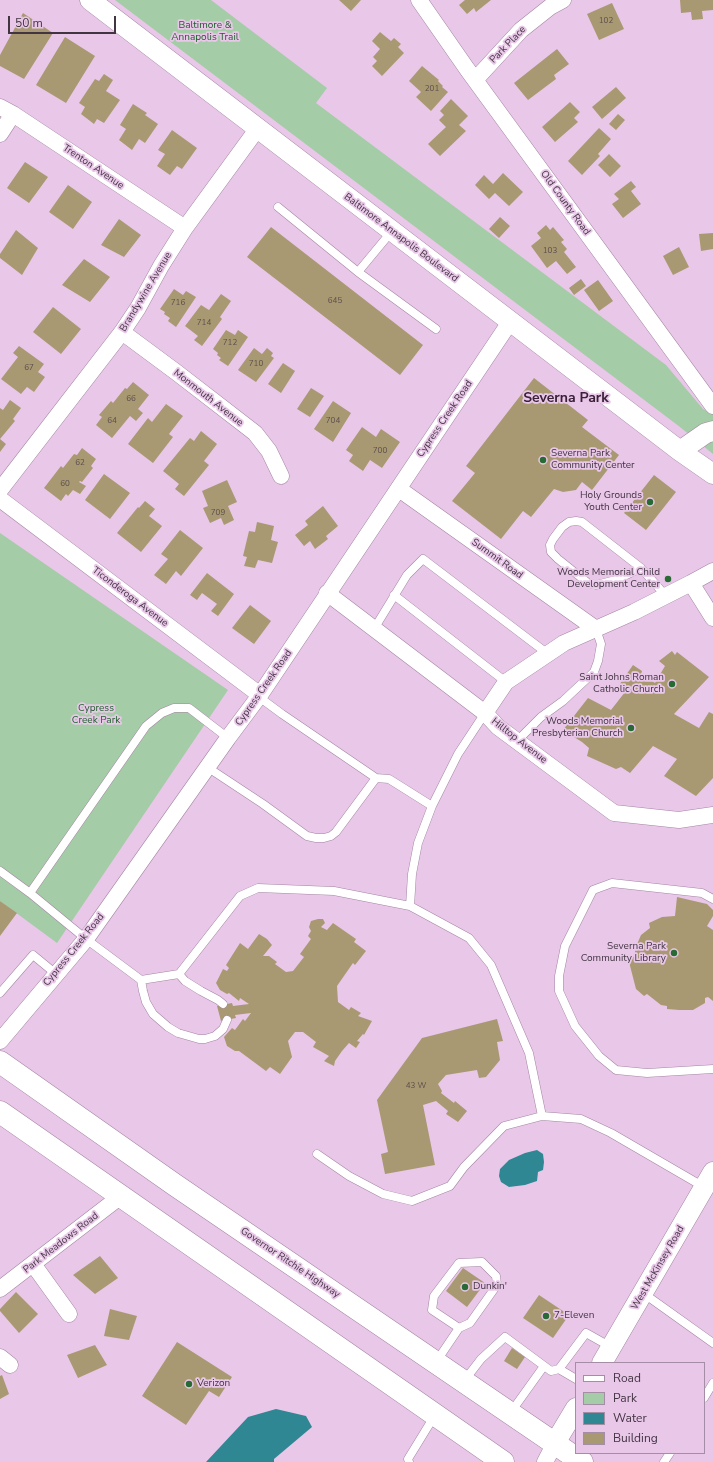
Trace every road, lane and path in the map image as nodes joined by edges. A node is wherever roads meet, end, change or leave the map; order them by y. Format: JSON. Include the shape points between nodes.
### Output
{"nodes":[{"id":1,"x":90,"y":0,"type":"edge"},
{"id":2,"x":419,"y":0,"type":"edge"},
{"id":3,"x":563,"y":0,"type":"edge"},
{"id":4,"x":475,"y":80,"type":"junction"},
{"id":5,"x":6,"y":110,"type":"edge"},
{"id":6,"x":258,"y":128,"type":"junction"},
{"id":7,"x":0,"y":134,"type":"edge"},
{"id":8,"x":278,"y":208,"type":"dead end"},
{"id":9,"x":185,"y":228,"type":"junction"},
{"id":10,"x":392,"y":231,"type":"junction"},
{"id":11,"x":358,"y":272,"type":"junction"},
{"id":12,"x":510,"y":322,"type":"junction"},
{"id":13,"x":436,"y":329,"type":"dead end"},
{"id":14,"x":122,"y":332,"type":"junction"},
{"id":15,"x":713,"y":406,"type":"edge"},
{"id":16,"x":713,"y":431,"type":"edge"},
{"id":17,"x":680,"y":451,"type":"junction"},
{"id":18,"x":713,"y":474,"type":"edge"},
{"id":19,"x":281,"y":476,"type":"dead end"},
{"id":20,"x":399,"y":489,"type":"junction"},
{"id":21,"x":0,"y":490,"type":"edge"},
{"id":22,"x":0,"y":499,"type":"edge"},
{"id":23,"x":641,"y":568,"type":"junction"},
{"id":24,"x":713,"y":571,"type":"edge"},
{"id":25,"x":691,"y":583,"type":"junction"},
{"id":26,"x":328,"y":594,"type":"junction"},
{"id":27,"x":394,"y":595,"type":"junction"},
{"id":28,"x":666,"y":596,"type":"junction"},
{"id":29,"x":713,"y":618,"type":"edge"},
{"id":30,"x":374,"y":629,"type":"junction"},
{"id":31,"x":596,"y":629,"type":"junction"},
{"id":32,"x":548,"y":654,"type":"junction"},
{"id":33,"x":506,"y":682,"type":"junction"},
{"id":34,"x":260,"y":696,"type":"junction"},
{"id":35,"x":485,"y":713,"type":"junction"},
{"id":36,"x":228,"y":738,"type":"junction"},
{"id":37,"x":517,"y":741,"type":"junction"},
{"id":38,"x":207,"y":767,"type":"junction"},
{"id":39,"x":376,"y":778,"type":"junction"},
{"id":40,"x":432,"y":806,"type":"junction"},
{"id":41,"x":713,"y":815,"type":"edge"},
{"id":42,"x":0,"y":871,"type":"edge"},
{"id":43,"x":30,"y":893,"type":"junction"},
{"id":44,"x":713,"y":899,"type":"edge"},
{"id":45,"x":410,"y":906,"type":"junction"},
{"id":46,"x":86,"y":939,"type":"junction"},
{"id":47,"x":56,"y":974,"type":"junction"},
{"id":48,"x":179,"y":974,"type":"junction"},
{"id":49,"x":141,"y":980,"type":"junction"},
{"id":50,"x":0,"y":993,"type":"edge"},
{"id":51,"x":223,"y":1004,"type":"dead end"},
{"id":52,"x":227,"y":1020,"type":"dead end"},
{"id":53,"x":0,"y":1041,"type":"edge"},
{"id":54,"x":0,"y":1062,"type":"edge"},
{"id":55,"x":713,"y":1069,"type":"edge"},
{"id":56,"x":0,"y":1112,"type":"edge"},
{"id":57,"x":542,"y":1116,"type":"junction"},
{"id":58,"x":317,"y":1154,"type":"dead end"},
{"id":59,"x":709,"y":1180,"type":"edge"},
{"id":60,"x":121,"y":1196,"type":"junction"},
{"id":61,"x":32,"y":1264,"type":"junction"},
{"id":62,"x":0,"y":1290,"type":"edge"},
{"id":63,"x":643,"y":1293,"type":"junction"},
{"id":64,"x":69,"y":1314,"type":"dead end"},
{"id":65,"x":459,"y":1328,"type":"junction"},
{"id":66,"x":713,"y":1343,"type":"edge"},
{"id":67,"x":607,"y":1355,"type":"edge"},
{"id":68,"x":435,"y":1362,"type":"junction"},
{"id":69,"x":544,"y":1366,"type":"junction"},
{"id":70,"x":559,"y":1369,"type":"junction"},
{"id":71,"x":575,"y":1378,"type":"edge"},
{"id":72,"x":464,"y":1382,"type":"junction"},
{"id":73,"x":713,"y":1383,"type":"edge"},
{"id":74,"x":705,"y":1384,"type":"edge"},
{"id":75,"x":705,"y":1396,"type":"edge"},
{"id":76,"x":575,"y":1410,"type":"edge"},
{"id":77,"x":510,"y":1413,"type":"junction"},
{"id":78,"x":435,"y":1415,"type":"junction"},
{"id":79,"x":555,"y":1444,"type":"junction"},
{"id":80,"x":497,"y":1461,"type":"edge"},
{"id":81,"x":409,"y":1462,"type":"edge"},
{"id":82,"x":545,"y":1462,"type":"edge"},
{"id":83,"x":582,"y":1462,"type":"edge"}],
"edges":[{"from":1,"to":6,"type":"street","name":"Baltimore Annapolis Boulevard"},
{"from":2,"to":4,"type":"street","name":"Old County Road"},
{"from":3,"to":4,"type":"street","name":"Park Place","via":[[521,30]]},
{"from":4,"to":15,"type":"street","name":"Old County Road"},
{"from":5,"to":7,"type":"street"},
{"from":5,"to":9,"type":"street","name":"Trenton Avenue"},
{"from":6,"to":9,"type":"street","name":"Brandywine Avenue"},
{"from":6,"to":10,"type":"street","name":"Baltimore Annapolis Boulevard"},
{"from":8,"to":11,"type":"lane"},
{"from":9,"to":14,"type":"street","name":"Brandywine Avenue"},
{"from":10,"to":11,"type":"lane"},
{"from":10,"to":12,"type":"street","name":"Baltimore Annapolis Boulevard"},
{"from":11,"to":13,"type":"lane"},
{"from":12,"to":17,"type":"street","name":"Baltimore Annapolis Boulevard"},
{"from":12,"to":20,"type":"street","name":"Cypress Creek Road"},
{"from":14,"to":19,"type":"street","name":"Monmouth Avenue","via":[[255,434],[269,451]]},
{"from":14,"to":21,"type":"street","name":"Brandywine Avenue"},
{"from":16,"to":17,"type":"street"},
{"from":17,"to":18,"type":"street","name":"Baltimore Annapolis Boulevard"},
{"from":20,"to":26,"type":"street","name":"Cypress Creek Road"},
{"from":20,"to":31,"type":"street","name":"Summit Road"},
{"from":22,"to":34,"type":"street","name":"Ticonderoga Avenue"},
{"from":23,"to":23,"type":"lane","via":[[582,522],[569,522],[562,527],[550,545],[558,559],[588,583],[596,585],[616,580]]},
{"from":23,"to":28,"type":"lane"},
{"from":24,"to":25,"type":"street","name":"Hilltop Avenue"},
{"from":25,"to":28,"type":"street","name":"Hilltop Avenue"},
{"from":25,"to":29,"type":"street"},
{"from":26,"to":30,"type":"street"},
{"from":26,"to":34,"type":"street","name":"Cypress Creek Road"},
{"from":27,"to":30,"type":"lane"},
{"from":27,"to":32,"type":"lane","via":[[406,575],[423,559]]},
{"from":27,"to":33,"type":"lane"},
{"from":28,"to":31,"type":"street","name":"Hilltop Avenue"},
{"from":30,"to":35,"type":"street"},
{"from":31,"to":32,"type":"street","name":"Hilltop Avenue","via":[[564,643]]},
{"from":31,"to":37,"type":"lane","via":[[601,644],[594,672]]},
{"from":32,"to":33,"type":"street","name":"Hilltop Avenue"},
{"from":33,"to":35,"type":"street","name":"Hilltop Avenue"},
{"from":34,"to":36,"type":"street","name":"Cypress Creek Road"},
{"from":34,"to":39,"type":"lane"},
{"from":35,"to":37,"type":"street","name":"Hilltop Avenue"},
{"from":35,"to":40,"type":"lane","via":[[458,754]]},
{"from":36,"to":38,"type":"street","name":"Cypress Creek Road"},
{"from":36,"to":43,"type":"lane","via":[[189,708],[174,708],[162,713],[146,726]]},
{"from":37,"to":41,"type":"street","name":"Hilltop Avenue","via":[[614,813],[679,820]]},
{"from":38,"to":39,"type":"lane","via":[[307,836],[316,838],[331,836],[336,832]]},
{"from":38,"to":46,"type":"street","name":"Cypress Creek Road"},
{"from":39,"to":40,"type":"lane","via":[[389,779]]},
{"from":40,"to":45,"type":"lane","via":[[418,843],[412,874]]},
{"from":42,"to":43,"type":"lane"},
{"from":43,"to":46,"type":"lane"},
{"from":44,"to":55,"type":"lane","via":[[702,893],[612,883],[593,890],[565,946],[559,976],[559,992],[575,1026],[599,1056],[616,1070],[647,1073]]},
{"from":45,"to":48,"type":"lane","via":[[334,891],[258,888],[240,896]]},
{"from":45,"to":57,"type":"lane","via":[[469,938],[491,965],[529,1053]]},
{"from":46,"to":47,"type":"street","name":"Cypress Creek Road"},
{"from":46,"to":49,"type":"lane"},
{"from":47,"to":50,"type":"lane","via":[[33,955]]},
{"from":47,"to":53,"type":"street","name":"Cypress Creek Road"},
{"from":48,"to":49,"type":"lane"},
{"from":48,"to":51,"type":"lane","via":[[185,981]]},
{"from":49,"to":52,"type":"lane","via":[[146,1002],[153,1014],[178,1033],[205,1039],[215,1036],[223,1029]]},
{"from":54,"to":68,"type":"highway","name":"Governor Ritchie Highway"},
{"from":56,"to":60,"type":"highway"},
{"from":57,"to":58,"type":"lane","via":[[504,1126],[464,1167],[450,1186],[412,1201],[383,1194],[349,1176]]},
{"from":57,"to":59,"type":"lane","via":[[581,1119]]},
{"from":59,"to":63,"type":"street","name":"West McKinsey Road"},
{"from":60,"to":61,"type":"street","name":"Park Meadows Road"},
{"from":60,"to":78,"type":"highway"},
{"from":61,"to":62,"type":"street","name":"Park Meadows Road"},
{"from":61,"to":64,"type":"street"},
{"from":63,"to":66,"type":"lane"},
{"from":63,"to":67,"type":"street","name":"West McKinsey Road"},
{"from":65,"to":65,"type":"lane","via":[[470,1323],[497,1285],[496,1276],[482,1262],[459,1264],[434,1296],[432,1310]]},
{"from":65,"to":68,"type":"lane"},
{"from":67,"to":70,"type":"lane","via":[[586,1333]]},
{"from":68,"to":72,"type":"highway","name":"Governor Ritchie Highway"},
{"from":69,"to":70,"type":"lane","via":[[551,1370]]},
{"from":69,"to":72,"type":"lane","via":[[505,1337],[481,1359]]},
{"from":69,"to":77,"type":"lane"},
{"from":70,"to":71,"type":"lane"},
{"from":72,"to":77,"type":"highway","name":"Governor Ritchie Highway"},
{"from":73,"to":75,"type":"lane"},
{"from":74,"to":75,"type":"lane"},
{"from":76,"to":79,"type":"street"},
{"from":77,"to":79,"type":"highway","name":"Governor Ritchie Highway"},
{"from":78,"to":80,"type":"highway"},
{"from":78,"to":81,"type":"lane","via":[[408,1459]]},
{"from":79,"to":82,"type":"street"},
{"from":79,"to":83,"type":"highway","name":"Governor Ritchie Highway"}]}
